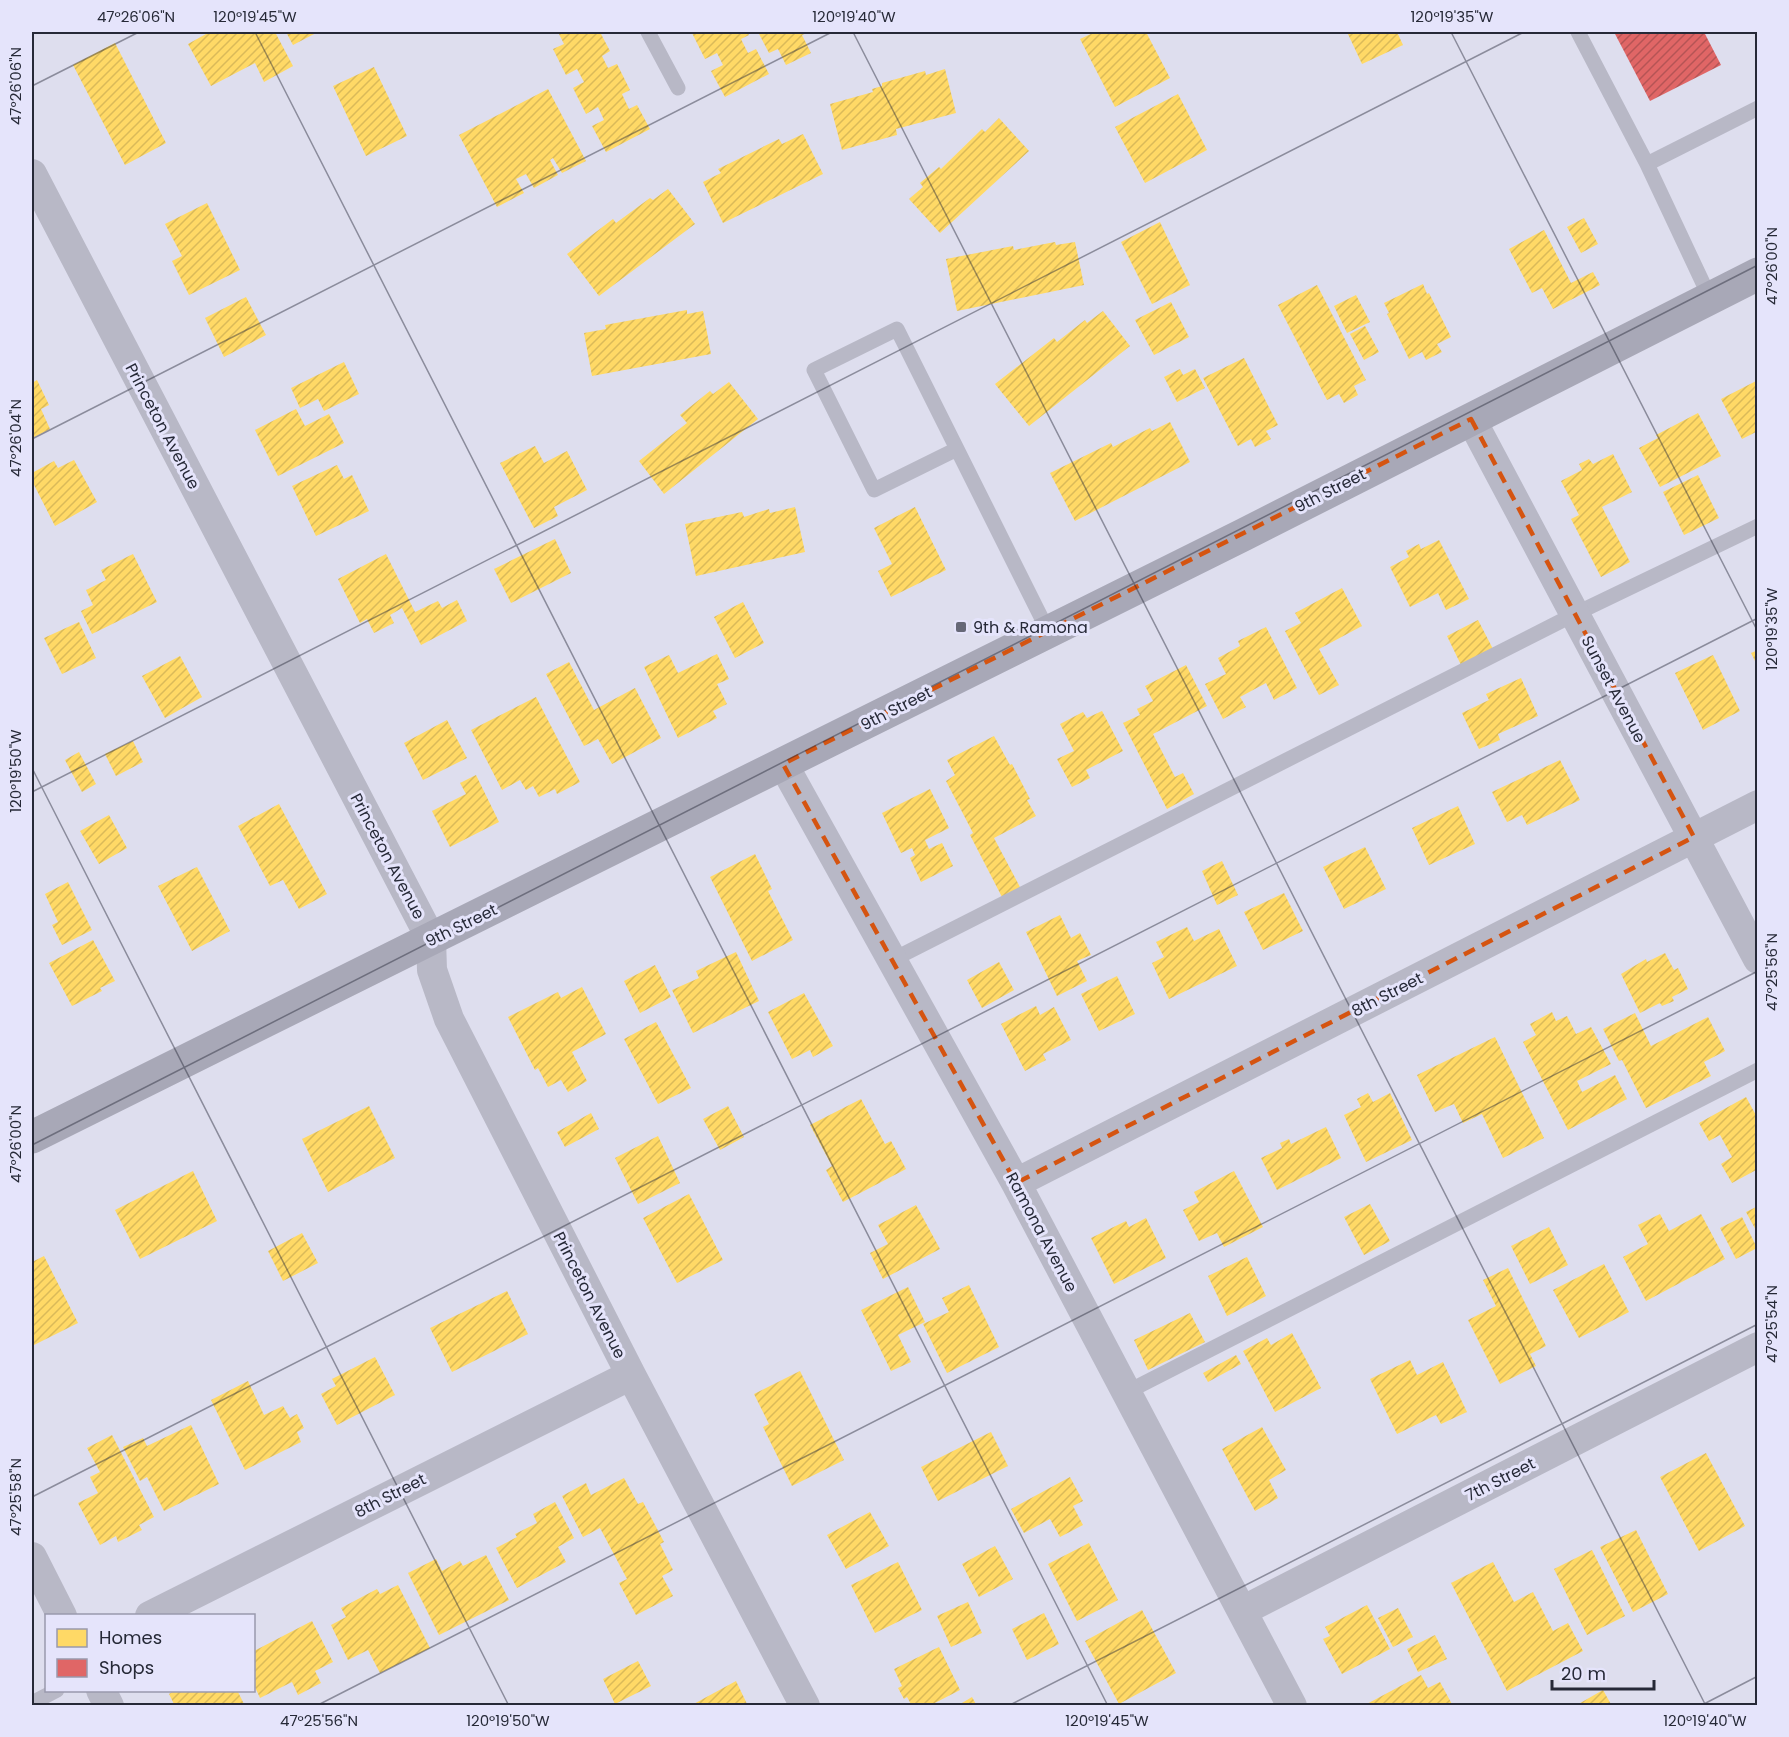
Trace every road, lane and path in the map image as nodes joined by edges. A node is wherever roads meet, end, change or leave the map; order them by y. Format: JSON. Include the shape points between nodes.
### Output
{"nodes":[{"id":1,"x":648,"y":32,"type":"edge"},
{"id":2,"x":1578,"y":32,"type":"edge"},
{"id":3,"x":678,"y":88,"type":"dead end"},
{"id":4,"x":1758,"y":108,"type":"edge"},
{"id":5,"x":1647,"y":164,"type":"junction"},
{"id":6,"x":32,"y":174,"type":"edge"},
{"id":7,"x":1758,"y":274,"type":"edge"},
{"id":8,"x":1710,"y":298,"type":"junction"},
{"id":9,"x":1471,"y":419,"type":"junction"},
{"id":10,"x":957,"y":449,"type":"junction"},
{"id":11,"x":1758,"y":526,"type":"edge"},
{"id":12,"x":1575,"y":614,"type":"junction"},
{"id":13,"x":1048,"y":631,"type":"junction"},
{"id":14,"x":783,"y":764,"type":"junction"},
{"id":15,"x":1758,"y":805,"type":"edge"},
{"id":16,"x":1694,"y":837,"type":"junction"},
{"id":17,"x":431,"y":939,"type":"junction"},
{"id":18,"x":1758,"y":959,"type":"edge"},
{"id":19,"x":892,"y":960,"type":"junction"},
{"id":20,"x":1758,"y":1070,"type":"edge"},
{"id":21,"x":32,"y":1137,"type":"edge"},
{"id":22,"x":1016,"y":1184,"type":"junction"},
{"id":23,"x":1758,"y":1347,"type":"edge"},
{"id":24,"x":631,"y":1376,"type":"junction"},
{"id":25,"x":1126,"y":1392,"type":"junction"},
{"id":26,"x":32,"y":1557,"type":"edge"},
{"id":27,"x":1242,"y":1611,"type":"junction"},
{"id":28,"x":61,"y":1614,"type":"edge"},
{"id":29,"x":154,"y":1614,"type":"edge"},
{"id":30,"x":53,"y":1692,"type":"edge"},
{"id":31,"x":102,"y":1692,"type":"edge"},
{"id":32,"x":32,"y":1703,"type":"edge"},
{"id":33,"x":109,"y":1706,"type":"edge"},
{"id":34,"x":806,"y":1706,"type":"edge"},
{"id":35,"x":1292,"y":1706,"type":"edge"}],
"edges":[{"from":1,"to":3,"type":"lane"},
{"from":2,"to":5,"type":"lane"},
{"from":4,"to":5,"type":"lane"},
{"from":5,"to":8,"type":"lane"},
{"from":6,"to":17,"type":"street","name":"Princeton Avenue"},
{"from":7,"to":8,"type":"street","name":"9th Street"},
{"from":8,"to":9,"type":"street","name":"9th Street"},
{"from":9,"to":12,"type":"street","name":"Sunset Avenue"},
{"from":9,"to":13,"type":"street","name":"9th Street"},
{"from":10,"to":10,"type":"lane","via":[[897,329],[814,370],[874,490]]},
{"from":10,"to":13,"type":"lane"},
{"from":11,"to":12,"type":"lane"},
{"from":12,"to":16,"type":"street","name":"Sunset Avenue"},
{"from":12,"to":19,"type":"lane"},
{"from":13,"to":14,"type":"street","name":"9th Street"},
{"from":14,"to":17,"type":"street","name":"9th Street"},
{"from":14,"to":19,"type":"street","name":"Ramona Avenue"},
{"from":15,"to":16,"type":"street","name":"8th Street"},
{"from":16,"to":18,"type":"street","name":"Sunset Avenue"},
{"from":16,"to":22,"type":"street","name":"8th Street"},
{"from":17,"to":21,"type":"street","name":"9th Street"},
{"from":17,"to":24,"type":"street","name":"Princeton Avenue","via":[[432,970],[448,1019]]},
{"from":19,"to":22,"type":"street","name":"Ramona Avenue"},
{"from":20,"to":25,"type":"lane"},
{"from":22,"to":25,"type":"street","name":"Ramona Avenue"},
{"from":23,"to":27,"type":"street","name":"7th Street"},
{"from":24,"to":29,"type":"street","name":"8th Street"},
{"from":24,"to":34,"type":"street","name":"Princeton Avenue"},
{"from":25,"to":27,"type":"street","name":"Ramona Avenue"},
{"from":26,"to":28,"type":"street"},
{"from":27,"to":35,"type":"street","name":"Ramona Avenue"},
{"from":30,"to":32,"type":"lane"},
{"from":31,"to":33,"type":"street"}]}
